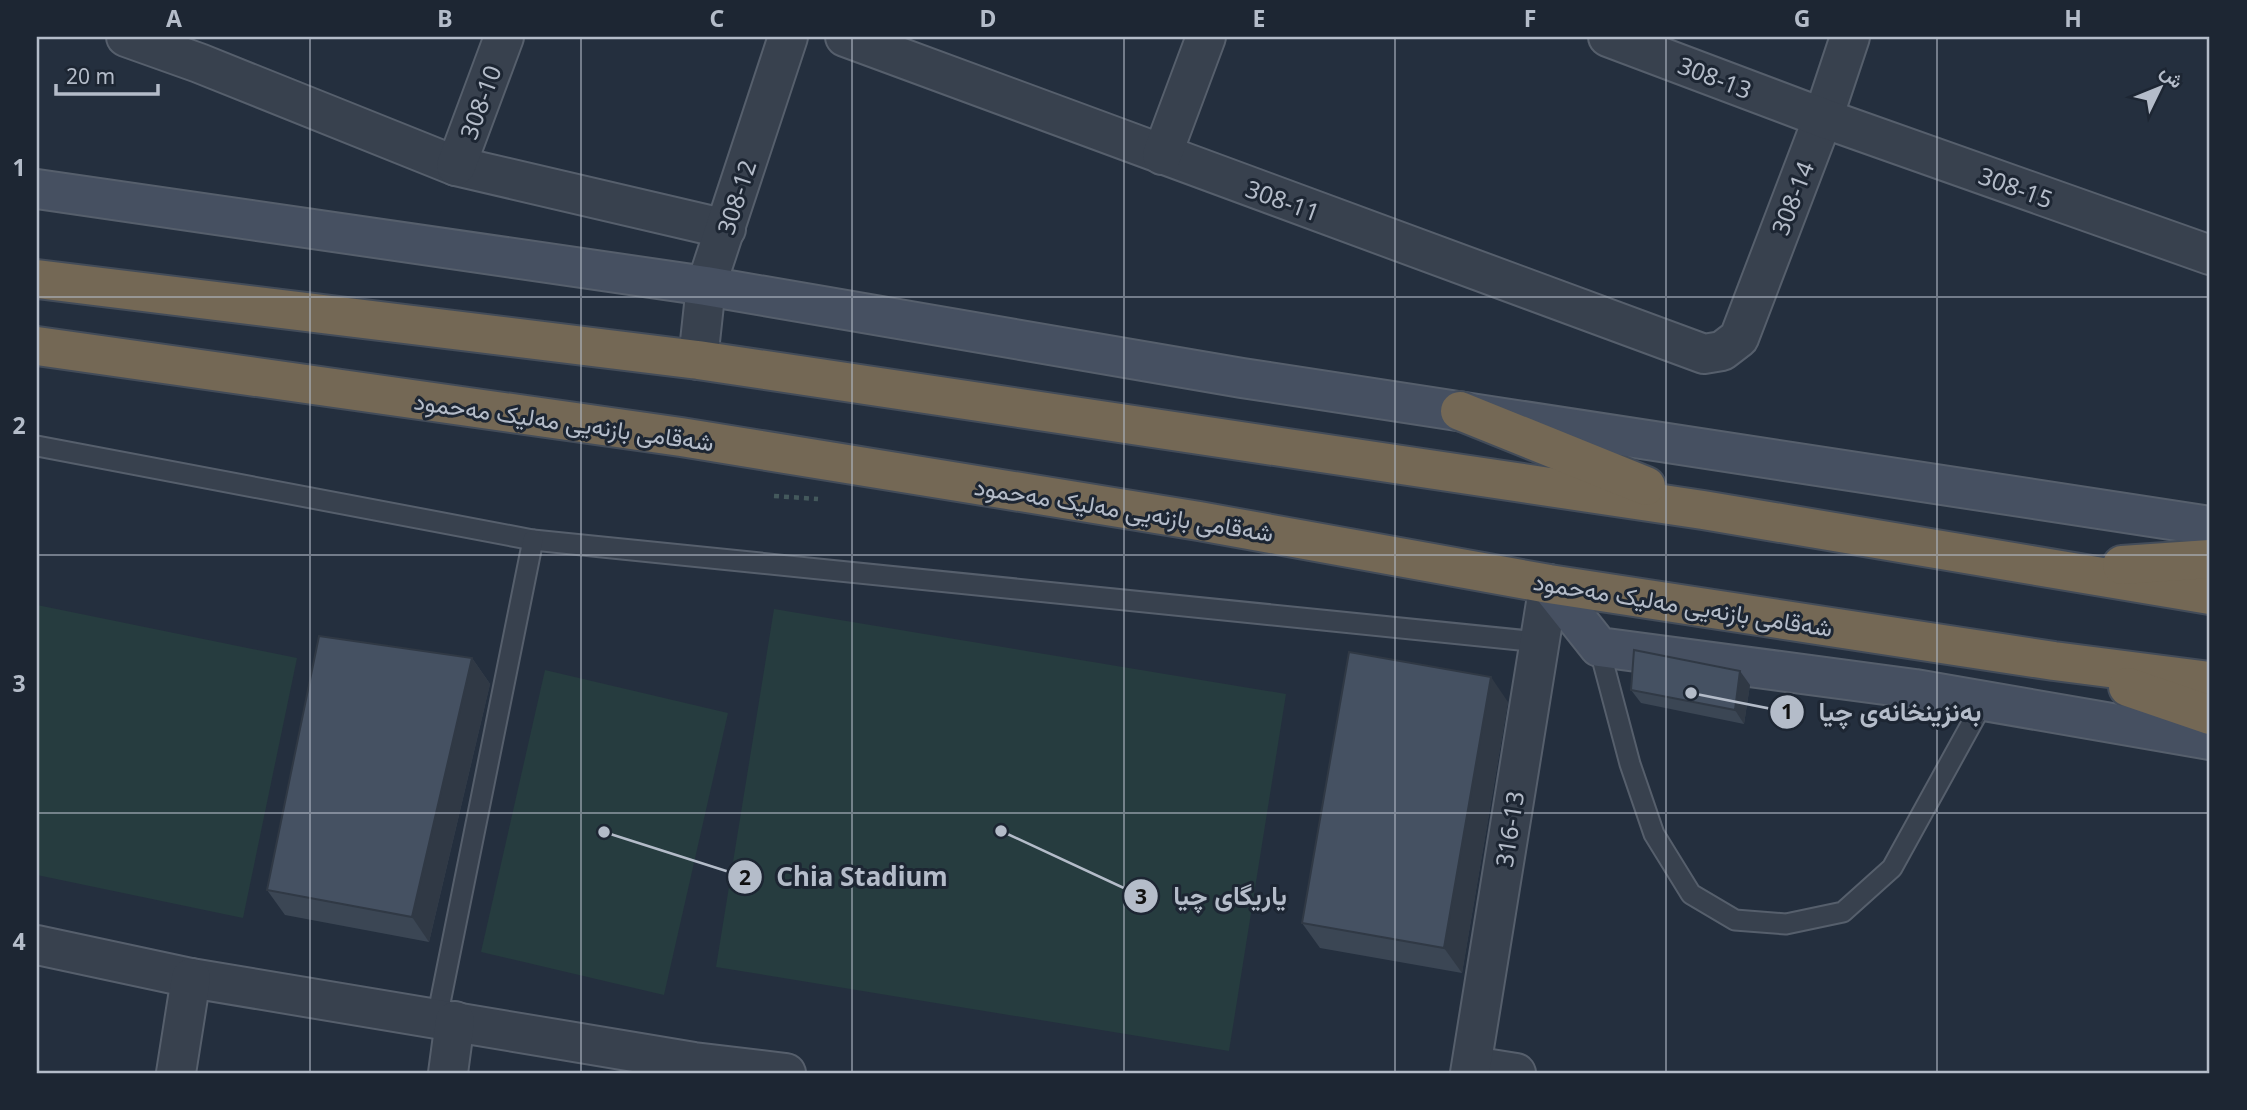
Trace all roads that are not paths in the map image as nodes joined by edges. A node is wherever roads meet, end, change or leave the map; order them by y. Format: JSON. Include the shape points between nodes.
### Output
{"nodes":[{"id":1,"x":126,"y":37,"type":"edge"},
{"id":2,"x":504,"y":37,"type":"edge"},
{"id":3,"x":788,"y":37,"type":"edge"},
{"id":4,"x":845,"y":37,"type":"edge"},
{"id":5,"x":1206,"y":37,"type":"edge"},
{"id":6,"x":1608,"y":37,"type":"edge"},
{"id":7,"x":1850,"y":37,"type":"edge"},
{"id":8,"x":204,"y":50,"type":"edge"},
{"id":9,"x":1823,"y":118,"type":"junction"},
{"id":10,"x":1162,"y":155,"type":"junction"},
{"id":11,"x":456,"y":166,"type":"junction"},
{"id":12,"x":37,"y":188,"type":"edge"},
{"id":13,"x":726,"y":229,"type":"junction"},
{"id":14,"x":2210,"y":256,"type":"edge"},
{"id":15,"x":37,"y":279,"type":"edge"},
{"id":16,"x":706,"y":286,"type":"junction"},
{"id":17,"x":37,"y":346,"type":"edge"},
{"id":18,"x":1723,"y":351,"type":"joint"},
{"id":19,"x":83,"y":353,"type":"junction"},
{"id":20,"x":698,"y":360,"type":"junction"},
{"id":21,"x":37,"y":363,"type":"edge"},
{"id":22,"x":1460,"y":411,"type":"junction"},
{"id":23,"x":37,"y":446,"type":"edge"},
{"id":24,"x":1703,"y":510,"type":"junction"},
{"id":25,"x":2210,"y":526,"type":"edge"},
{"id":26,"x":533,"y":540,"type":"junction"},
{"id":27,"x":2210,"y":559,"type":"edge"},
{"id":28,"x":2057,"y":569,"type":"junction"},
{"id":29,"x":1549,"y":584,"type":"junction"},
{"id":30,"x":2210,"y":595,"type":"edge"},
{"id":31,"x":1539,"y":642,"type":"junction"},
{"id":32,"x":1599,"y":647,"type":"junction"},
{"id":33,"x":2054,"y":661,"type":"junction"},
{"id":34,"x":2210,"y":681,"type":"edge"},
{"id":35,"x":1984,"y":701,"type":"junction"},
{"id":36,"x":2210,"y":715,"type":"edge"},
{"id":37,"x":2210,"y":740,"type":"edge"},
{"id":38,"x":37,"y":946,"type":"edge"},
{"id":39,"x":191,"y":978,"type":"junction"},
{"id":40,"x":446,"y":1019,"type":"junction"},
{"id":41,"x":694,"y":1068,"type":"edge"},
{"id":42,"x":1471,"y":1070,"type":"edge"},
{"id":43,"x":176,"y":1073,"type":"edge"},
{"id":44,"x":448,"y":1073,"type":"edge"},
{"id":45,"x":786,"y":1073,"type":"edge"},
{"id":46,"x":1516,"y":1073,"type":"edge"}],
"edges":[{"from":1,"to":8,"type":"street"},
{"from":2,"to":11,"type":"street","name":"308-10"},
{"from":3,"to":13,"type":"street","name":"308-12"},
{"from":4,"to":10,"type":"street","name":"308-11"},
{"from":5,"to":10,"type":"street"},
{"from":6,"to":9,"type":"street","name":"308-13"},
{"from":7,"to":9,"type":"street","name":"308-14"},
{"from":8,"to":11,"type":"street"},
{"from":9,"to":14,"type":"street","name":"308-15"},
{"from":9,"to":18,"type":"street","name":"308-14","via":[[1739,338]]},
{"from":10,"to":18,"type":"street","name":"308-11","via":[[1704,354]]},
{"from":11,"to":13,"type":"street"},
{"from":12,"to":16,"type":"main road"},
{"from":13,"to":16,"type":"street","name":"308-12"},
{"from":15,"to":20,"type":"highway"},
{"from":16,"to":20,"type":"street","name":"308-12"},
{"from":16,"to":22,"type":"main road"},
{"from":17,"to":19,"type":"highway","name":"شەقامی بازنەیی مەلیک مەحمود"},
{"from":19,"to":21,"type":"main road"},
{"from":19,"to":29,"type":"highway","name":"شەقامی بازنەیی مەلیک مەحمود","via":[[681,437],[1199,520]]},
{"from":20,"to":24,"type":"highway"},
{"from":22,"to":24,"type":"highway"},
{"from":22,"to":25,"type":"main road"},
{"from":23,"to":26,"type":"lane"},
{"from":24,"to":28,"type":"highway"},
{"from":26,"to":31,"type":"lane"},
{"from":26,"to":40,"type":"lane"},
{"from":27,"to":28,"type":"highway"},
{"from":28,"to":30,"type":"highway"},
{"from":29,"to":31,"type":"street","name":"316-13"},
{"from":29,"to":32,"type":"main road"},
{"from":29,"to":33,"type":"highway","name":"شەقامی بازنەیی مەلیک مەحمود"},
{"from":31,"to":42,"type":"street","name":"316-13"},
{"from":32,"to":35,"type":"main road"},
{"from":32,"to":35,"type":"lane","via":[[1654,834],[1691,894],[1735,920],[1786,925],[1843,912],[1892,868]]},
{"from":33,"to":34,"type":"highway","name":"شەقامی بازنەیی مەلیک مەحمود"},
{"from":33,"to":36,"type":"highway"},
{"from":35,"to":37,"type":"main road"},
{"from":38,"to":39,"type":"street"},
{"from":39,"to":40,"type":"street"},
{"from":39,"to":43,"type":"street"},
{"from":40,"to":41,"type":"street"},
{"from":40,"to":44,"type":"street"},
{"from":41,"to":45,"type":"street"},
{"from":42,"to":46,"type":"street"}]}
